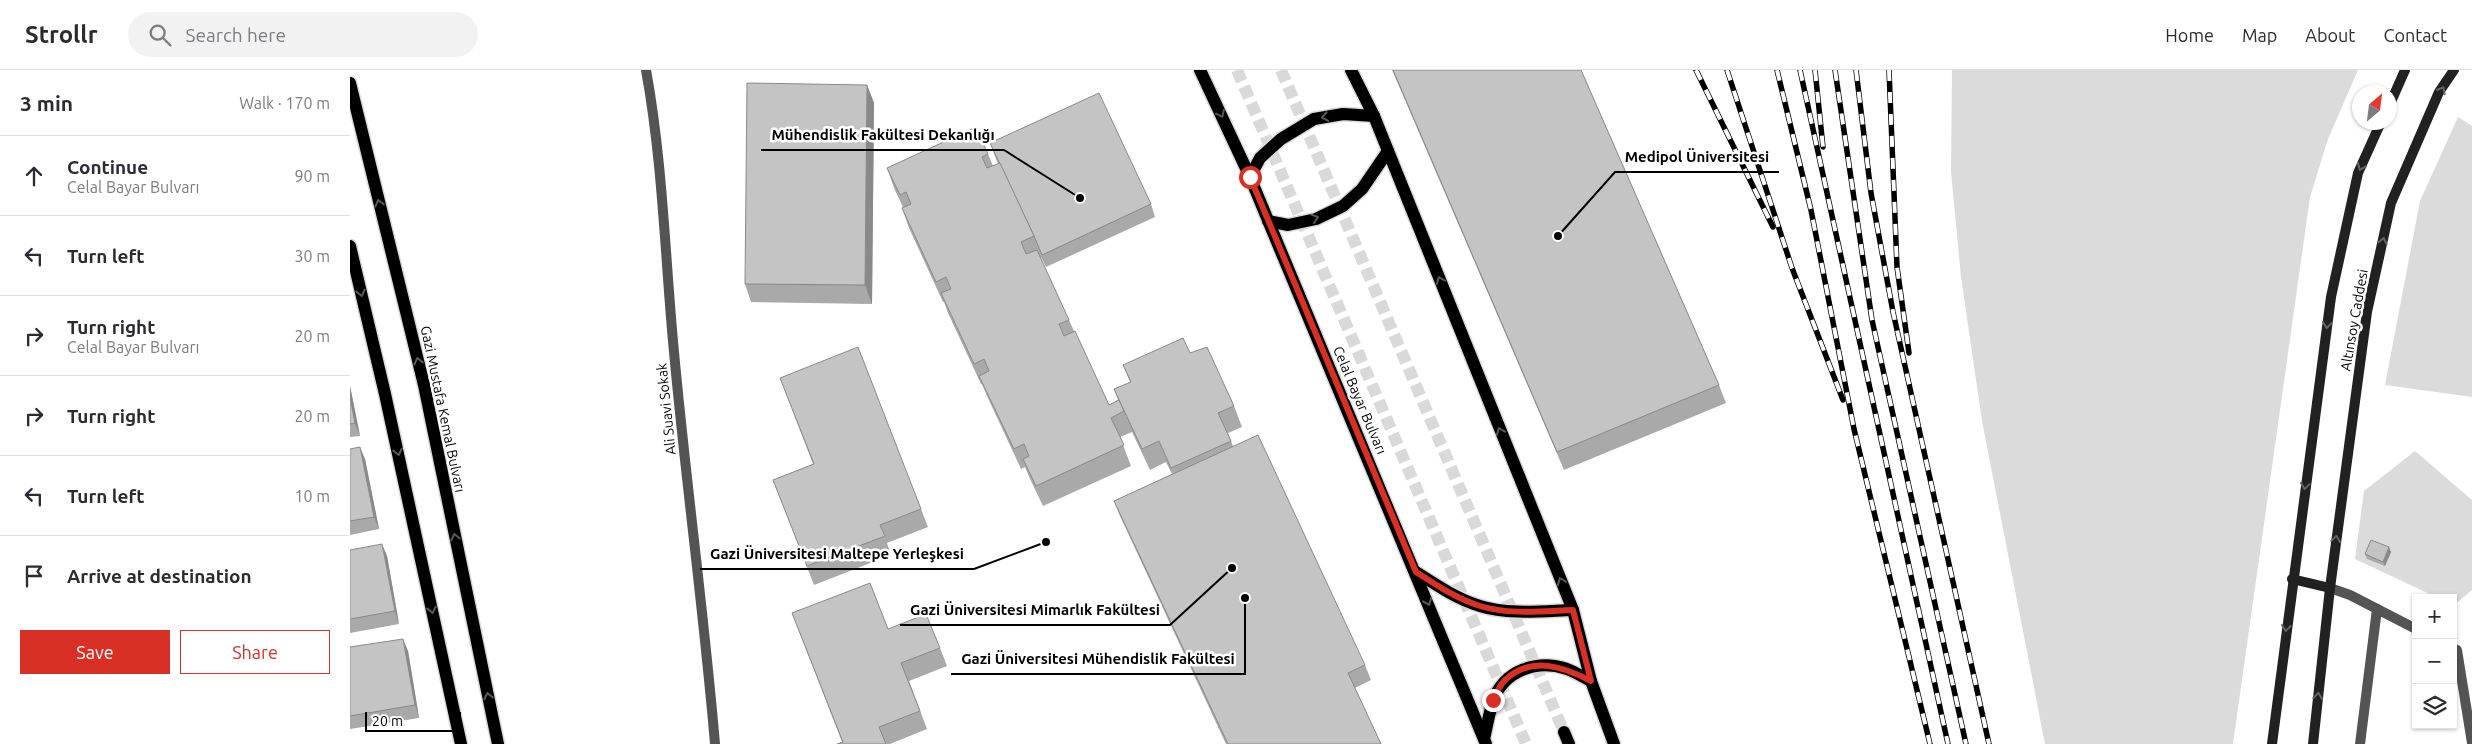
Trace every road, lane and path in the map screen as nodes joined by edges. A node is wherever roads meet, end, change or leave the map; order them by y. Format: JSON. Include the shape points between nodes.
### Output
{"nodes":[{"id":1,"x":646,"y":70,"type":"edge"},
{"id":2,"x":1200,"y":70,"type":"edge"},
{"id":3,"x":1350,"y":70,"type":"edge"},
{"id":4,"x":2405,"y":70,"type":"edge"},
{"id":5,"x":2454,"y":70,"type":"edge"},
{"id":6,"x":350,"y":83,"type":"edge"},
{"id":7,"x":2397,"y":88,"type":"edge"},
{"id":8,"x":1374,"y":116,"type":"junction"},
{"id":9,"x":2377,"y":130,"type":"edge"},
{"id":10,"x":1388,"y":151,"type":"junction"},
{"id":11,"x":1250,"y":177,"type":"junction"},
{"id":12,"x":1268,"y":221,"type":"junction"},
{"id":13,"x":350,"y":246,"type":"edge"},
{"id":14,"x":1416,"y":572,"type":"junction"},
{"id":15,"x":2292,"y":579,"type":"junction"},
{"id":16,"x":2330,"y":588,"type":"junction"},
{"id":17,"x":2377,"y":609,"type":"junction"},
{"id":18,"x":1573,"y":610,"type":"junction"},
{"id":19,"x":2412,"y":627,"type":"edge"},
{"id":20,"x":2457,"y":650,"type":"edge"},
{"id":21,"x":1591,"y":681,"type":"junction"},
{"id":22,"x":2470,"y":714,"type":"edge"},
{"id":23,"x":1485,"y":742,"type":"edge"},
{"id":24,"x":2472,"y":742,"type":"edge"},
{"id":25,"x":461,"y":744,"type":"edge"},
{"id":26,"x":498,"y":744,"type":"edge"},
{"id":27,"x":715,"y":744,"type":"edge"},
{"id":28,"x":1614,"y":744,"type":"edge"},
{"id":29,"x":2272,"y":744,"type":"edge"},
{"id":30,"x":2312,"y":744,"type":"edge"},
{"id":31,"x":2360,"y":744,"type":"edge"}],
"edges":[{"from":1,"to":27,"type":"street","name":"Ali Suavi Sokak","via":[[654,116],[674,354]]},
{"from":2,"to":11,"type":"main road","name":"Celal Bayar Bulvarı","one_way":true},
{"from":3,"to":8,"type":"main road"},
{"from":4,"to":7,"type":"street"},
{"from":16,"to":5,"type":"street","name":"Altınsoy Caddesi","one_way":true,"via":[[2367,312],[2392,203],[2440,92]]},
{"from":26,"to":6,"type":"main road","name":"Gazi Mustafa Kemal Bulvarı","one_way":true,"via":[[424,385]]},
{"from":8,"to":10,"type":"main road"},
{"from":8,"to":11,"type":"main road","one_way":true,"via":[[1343,114],[1314,119],[1281,139],[1260,158]]},
{"from":9,"to":15,"type":"street","name":"Altınsoy Caddesi","one_way":true,"via":[[2358,173],[2331,297]]},
{"from":12,"to":10,"type":"main road","one_way":true,"via":[[1288,225],[1316,219],[1343,206],[1362,189]]},
{"from":18,"to":10,"type":"main road","one_way":true},
{"from":11,"to":12,"type":"main road","name":"Celal Bayar Bulvarı"},
{"from":12,"to":14,"type":"main road","name":"Celal Bayar Bulvarı"},
{"from":13,"to":25,"type":"main road","one_way":true},
{"from":14,"to":18,"type":"main road","via":[[1450,594],[1482,607],[1520,611]]},
{"from":14,"to":23,"type":"main road","name":"Celal Bayar Bulvarı","one_way":true},
{"from":15,"to":16,"type":"street"},
{"from":15,"to":29,"type":"street","name":"Altınsoy Caddesi","one_way":true},
{"from":16,"to":17,"type":"street"},
{"from":30,"to":16,"type":"street","name":"Altınsoy Caddesi","one_way":true},
{"from":17,"to":19,"type":"street"},
{"from":17,"to":31,"type":"street"},
{"from":18,"to":21,"type":"main road"},
{"from":20,"to":22,"type":"street"},
{"from":21,"to":23,"type":"main road","via":[[1567,669],[1546,664],[1522,669],[1504,680],[1493,700]]},
{"from":21,"to":28,"type":"main road"},
{"from":22,"to":24,"type":"street"}]}
